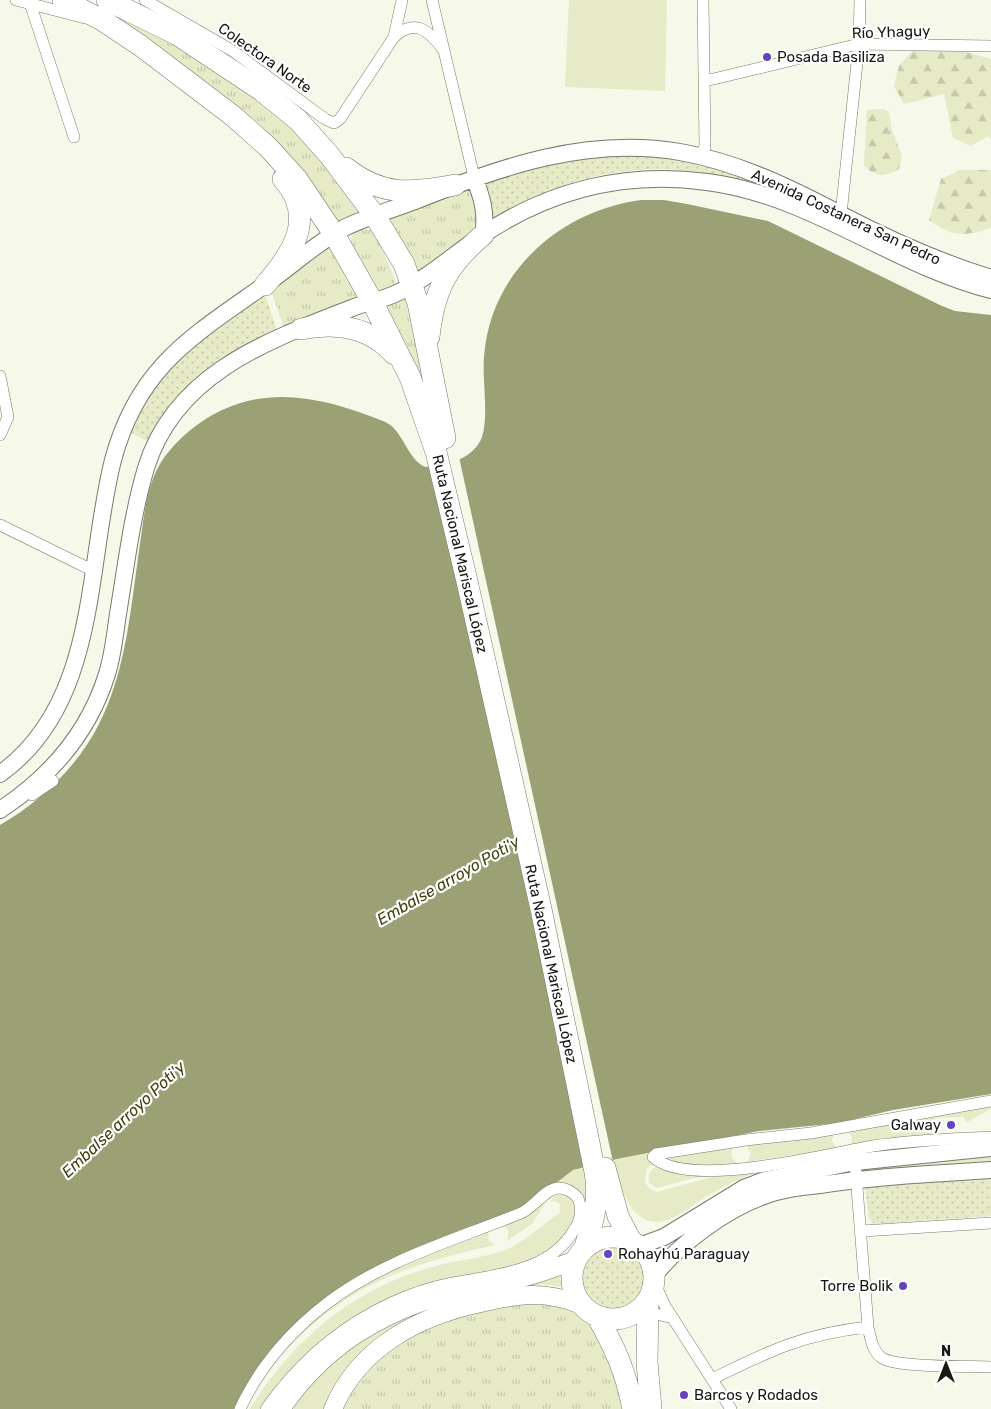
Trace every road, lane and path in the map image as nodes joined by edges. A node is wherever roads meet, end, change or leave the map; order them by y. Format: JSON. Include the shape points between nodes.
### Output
{"nodes":[{"id":1,"x":16,"y":0,"type":"edge"},
{"id":2,"x":63,"y":0,"type":"edge"},
{"id":3,"x":145,"y":0,"type":"edge"},
{"id":4,"x":402,"y":0,"type":"edge"},
{"id":5,"x":432,"y":0,"type":"edge"},
{"id":6,"x":703,"y":0,"type":"edge"},
{"id":7,"x":860,"y":0,"type":"edge"},
{"id":8,"x":31,"y":6,"type":"junction"},
{"id":9,"x":104,"y":10,"type":"edge"},
{"id":10,"x":394,"y":37,"type":"junction"},
{"id":11,"x":858,"y":44,"type":"junction"},
{"id":12,"x":991,"y":46,"type":"edge"},
{"id":13,"x":443,"y":49,"type":"junction"},
{"id":14,"x":184,"y":78,"type":"junction"},
{"id":15,"x":705,"y":81,"type":"junction"},
{"id":16,"x":74,"y":137,"type":"dead end"},
{"id":17,"x":330,"y":156,"type":"junction"},
{"id":18,"x":700,"y":156,"type":"junction"},
{"id":19,"x":474,"y":177,"type":"junction"},
{"id":20,"x":454,"y":185,"type":"junction"},
{"id":21,"x":841,"y":214,"type":"junction"},
{"id":22,"x":375,"y":216,"type":"junction"},
{"id":23,"x":334,"y":234,"type":"junction"},
{"id":24,"x":483,"y":235,"type":"junction"},
{"id":25,"x":991,"y":278,"type":"edge"},
{"id":26,"x":265,"y":285,"type":"junction"},
{"id":27,"x":402,"y":290,"type":"junction"},
{"id":28,"x":991,"y":290,"type":"edge"},
{"id":29,"x":372,"y":301,"type":"junction"},
{"id":30,"x":301,"y":329,"type":"junction"},
{"id":31,"x":427,"y":352,"type":"junction"},
{"id":32,"x":0,"y":376,"type":"edge"},
{"id":33,"x":410,"y":377,"type":"junction"},
{"id":34,"x":0,"y":435,"type":"edge"},
{"id":35,"x":441,"y":451,"type":"junction"},
{"id":36,"x":0,"y":524,"type":"edge"},
{"id":37,"x":94,"y":571,"type":"junction"},
{"id":38,"x":0,"y":774,"type":"edge"},
{"id":39,"x":53,"y":781,"type":"dead end"},
{"id":40,"x":0,"y":810,"type":"edge"},
{"id":41,"x":0,"y":818,"type":"edge"},
{"id":42,"x":991,"y":1101,"type":"edge"},
{"id":43,"x":991,"y":1137,"type":"edge"},
{"id":44,"x":991,"y":1148,"type":"edge"},
{"id":45,"x":855,"y":1162,"type":"junction"},
{"id":46,"x":991,"y":1170,"type":"edge"},
{"id":47,"x":600,"y":1171,"type":"junction"},
{"id":48,"x":857,"y":1179,"type":"junction"},
{"id":49,"x":991,"y":1223,"type":"edge"},
{"id":50,"x":862,"y":1231,"type":"junction"},
{"id":51,"x":635,"y":1243,"type":"junction"},
{"id":52,"x":580,"y":1254,"type":"junction"},
{"id":53,"x":647,"y":1297,"type":"junction"},
{"id":54,"x":589,"y":1310,"type":"junction"},
{"id":55,"x":673,"y":1318,"type":"junction"},
{"id":56,"x":868,"y":1327,"type":"junction"},
{"id":57,"x":991,"y":1367,"type":"edge"},
{"id":58,"x":712,"y":1379,"type":"junction"},
{"id":59,"x":240,"y":1409,"type":"edge"},
{"id":60,"x":266,"y":1409,"type":"edge"},
{"id":61,"x":281,"y":1409,"type":"edge"},
{"id":62,"x":333,"y":1409,"type":"edge"},
{"id":63,"x":633,"y":1409,"type":"edge"},
{"id":64,"x":651,"y":1409,"type":"edge"},
{"id":65,"x":731,"y":1409,"type":"edge"}],
"edges":[{"from":1,"to":8,"type":"street"},
{"from":2,"to":9,"type":"highway","name":"Ruta Nacional Mariscal López"},
{"from":3,"to":10,"type":"street","name":"Colectora Norte","via":[[233,51],[330,122],[338,122]]},
{"from":4,"to":10,"type":"street"},
{"from":5,"to":13,"type":"street"},
{"from":6,"to":15,"type":"street"},
{"from":7,"to":11,"type":"street"},
{"from":8,"to":9,"type":"street","via":[[81,18]]},
{"from":8,"to":16,"type":"street"},
{"from":9,"to":14,"type":"highway","name":"Ruta Nacional Mariscal López"},
{"from":9,"to":17,"type":"highway","name":"Ruta Nacional Mariscal López","via":[[178,35],[261,90],[298,120]]},
{"from":10,"to":13,"type":"street","via":[[403,29],[422,29],[433,36]]},
{"from":11,"to":12,"type":"street","name":"Río Yhaguy"},
{"from":11,"to":15,"type":"street","name":"Río Yhaguy"},
{"from":11,"to":21,"type":"street"},
{"from":13,"to":19,"type":"street"},
{"from":14,"to":23,"type":"highway","name":"Ruta Nacional Mariscal López","via":[[234,116],[268,148],[302,186]]},
{"from":14,"to":26,"type":"highway","via":[[197,100],[276,172],[293,192],[300,218],[297,240],[289,256]]},
{"from":15,"to":18,"type":"street","via":[[705,147]]},
{"from":17,"to":20,"type":"highway","via":[[360,180],[386,189],[416,192]]},
{"from":17,"to":22,"type":"highway","name":"Ruta Nacional Mariscal López"},
{"from":18,"to":19,"type":"main road","name":"Avenida Costanera San Pedro","via":[[646,148],[595,148],[544,157]]},
{"from":18,"to":21,"type":"main road","name":"Avenida Costanera San Pedro","via":[[754,173]]},
{"from":19,"to":20,"type":"main road","name":"Avenida Costanera San Pedro"},
{"from":19,"to":24,"type":"main road","via":[[484,204],[486,221]]},
{"from":20,"to":22,"type":"main road","name":"Avenida Costanera San Pedro"},
{"from":21,"to":25,"type":"main road","name":"Avenida Costanera San Pedro","via":[[921,253]]},
{"from":22,"to":23,"type":"main road","name":"Avenida Costanera San Pedro"},
{"from":22,"to":27,"type":"highway","name":"Ruta Nacional Mariscal López","via":[[404,264]]},
{"from":23,"to":26,"type":"main road","name":"Avenida Costanera San Pedro"},
{"from":23,"to":29,"type":"highway","name":"Ruta Nacional Mariscal López"},
{"from":24,"to":27,"type":"main road","name":"Avenida Costanera San Pedro"},
{"from":24,"to":28,"type":"main road","name":"Avenida Costanera San Pedro","via":[[529,208],[590,186],[643,178],[708,182],[763,194],[790,204],[913,262]]},
{"from":24,"to":31,"type":"highway","via":[[462,252],[444,277],[434,307]]},
{"from":26,"to":37,"type":"main road","name":"Avenida Costanera San Pedro","via":[[188,338],[160,368],[141,395],[116,449]]},
{"from":27,"to":29,"type":"main road","name":"Avenida Costanera San Pedro"},
{"from":27,"to":31,"type":"highway","name":"Ruta Nacional Mariscal López","via":[[418,304]]},
{"from":29,"to":30,"type":"main road","name":"Avenida Costanera San Pedro"},
{"from":29,"to":33,"type":"highway","name":"Ruta Nacional Mariscal López"},
{"from":30,"to":33,"type":"highway","via":[[338,325],[365,332],[387,346]]},
{"from":30,"to":40,"type":"main road","name":"Avenida Costanera San Pedro","via":[[228,363],[199,386],[171,418],[154,448],[142,485],[108,670],[96,703],[73,742],[47,774]]},
{"from":31,"to":35,"type":"highway","name":"Ruta Nacional Mariscal López"},
{"from":32,"to":34,"type":"street","via":[[8,417]]},
{"from":33,"to":35,"type":"highway","name":"Ruta Nacional Mariscal López"},
{"from":35,"to":47,"type":"highway","name":"Ruta Nacional Mariscal López"},
{"from":36,"to":37,"type":"street"},
{"from":37,"to":38,"type":"main road","name":"Avenida Costanera San Pedro","via":[[83,636],[70,678],[51,721],[27,752]]},
{"from":39,"to":41,"type":"street"},
{"from":42,"to":43,"type":"street","via":[[811,1134],[746,1140],[652,1157],[677,1167],[723,1171],[873,1146]]},
{"from":44,"to":45,"type":"main road"},
{"from":45,"to":48,"type":"street"},
{"from":45,"to":51,"type":"main road","via":[[753,1184],[664,1238]]},
{"from":46,"to":48,"type":"main road"},
{"from":47,"to":51,"type":"highway","name":"Ruta Nacional Mariscal López","via":[[618,1216]]},
{"from":47,"to":52,"type":"highway","name":"Ruta Nacional Mariscal López","via":[[596,1203]]},
{"from":48,"to":50,"type":"street"},
{"from":48,"to":53,"type":"main road","via":[[782,1190],[750,1202],[680,1246]]},
{"from":49,"to":50,"type":"street"},
{"from":50,"to":56,"type":"street"},
{"from":51,"to":52,"type":"highway","via":[[620,1237],[607,1237],[596,1240]]},
{"from":51,"to":53,"type":"highway","name":"Ruta Nacional Mariscal López","via":[[648,1255]]},
{"from":52,"to":54,"type":"highway","name":"Ruta Nacional Mariscal López","via":[[572,1271],[572,1283],[575,1295]]},
{"from":52,"to":61,"type":"main road","via":[[520,1279],[430,1299],[370,1324],[317,1365]]},
{"from":53,"to":54,"type":"highway","via":[[616,1319]]},
{"from":53,"to":55,"type":"street"},
{"from":53,"to":55,"type":"street"},
{"from":53,"to":64,"type":"highway","name":"Ruta Nacional Mariscal López"},
{"from":54,"to":62,"type":"main road","via":[[556,1296],[531,1294],[434,1315],[401,1331],[371,1355],[345,1387]]},
{"from":54,"to":63,"type":"highway","name":"Ruta Nacional Mariscal López","via":[[615,1345]]},
{"from":55,"to":58,"type":"street"},
{"from":56,"to":57,"type":"street","via":[[873,1349],[883,1359],[906,1364]]},
{"from":56,"to":58,"type":"street","via":[[828,1331],[779,1346]]},
{"from":58,"to":65,"type":"street"},
{"from":59,"to":60,"type":"street","via":[[258,1376],[278,1350],[315,1313],[348,1288],[387,1267],[525,1212],[554,1189],[566,1189],[578,1198],[581,1215],[576,1228],[565,1244],[543,1261],[515,1271],[433,1288],[375,1311],[312,1356]]}]}
